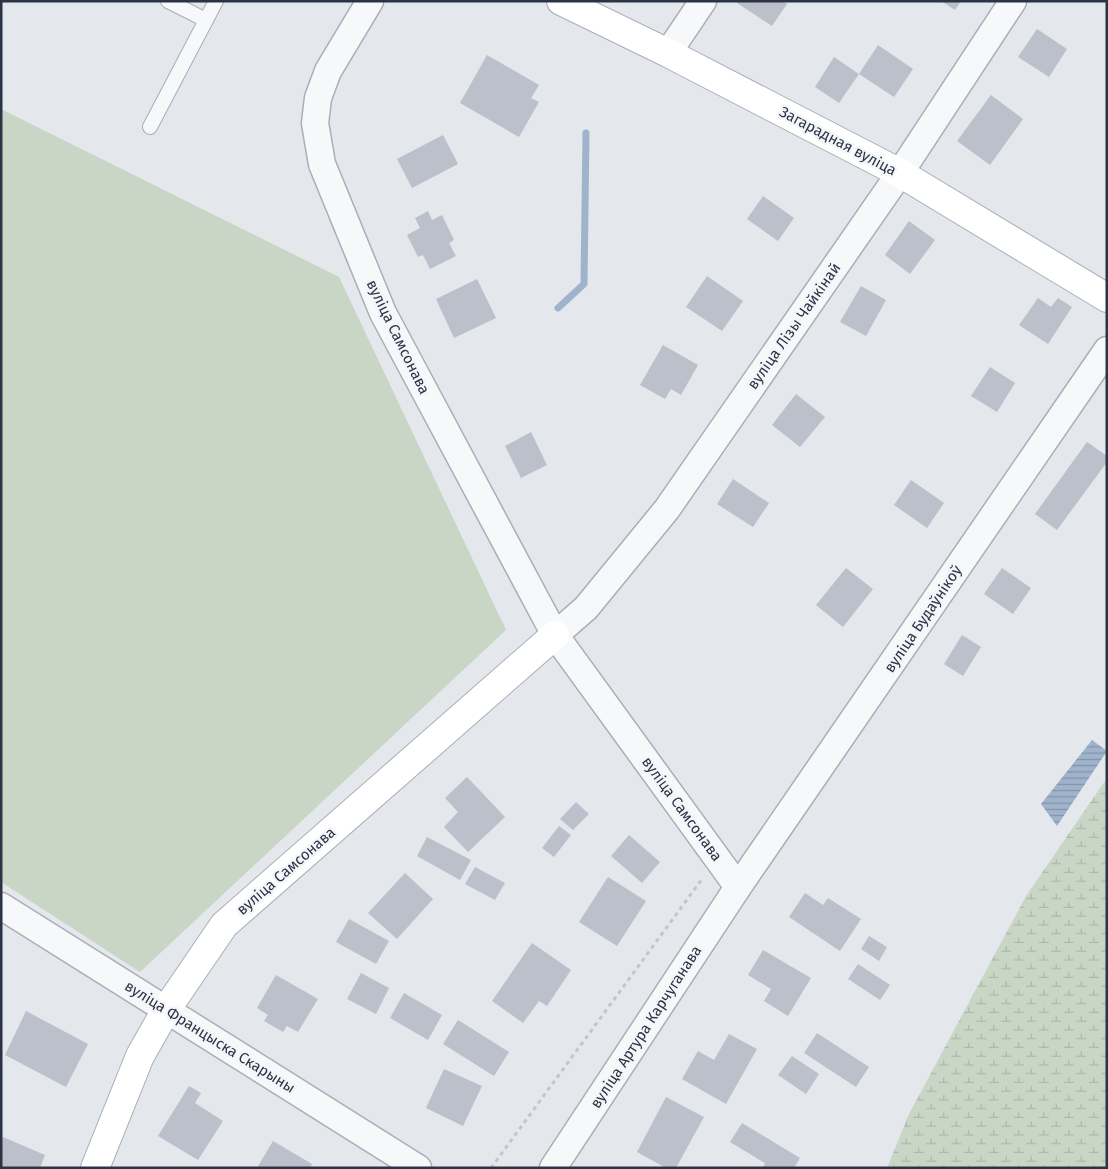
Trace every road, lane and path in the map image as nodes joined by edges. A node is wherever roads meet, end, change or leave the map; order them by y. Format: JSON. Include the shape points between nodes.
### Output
{"nodes":[{"id":1,"x":168,"y":1,"type":"edge"},
{"id":2,"x":216,"y":1,"type":"edge"},
{"id":3,"x":370,"y":1,"type":"edge"},
{"id":4,"x":561,"y":1,"type":"edge"},
{"id":5,"x":703,"y":1,"type":"edge"},
{"id":6,"x":1013,"y":1,"type":"edge"},
{"id":7,"x":206,"y":20,"type":"junction"},
{"id":8,"x":668,"y":53,"type":"junction"},
{"id":9,"x":150,"y":128,"type":"dead end"},
{"id":10,"x":900,"y":173,"type":"junction"},
{"id":11,"x":1107,"y":298,"type":"edge"},
{"id":12,"x":1107,"y":350,"type":"edge"},
{"id":13,"x":555,"y":635,"type":"junction"},
{"id":14,"x":717,"y":858,"type":"junction"},
{"id":15,"x":738,"y":887,"type":"junction"},
{"id":16,"x":1,"y":906,"type":"edge"},
{"id":17,"x":166,"y":1010,"type":"junction"},
{"id":18,"x":95,"y":1168,"type":"edge"},
{"id":19,"x":418,"y":1168,"type":"edge"},
{"id":20,"x":491,"y":1168,"type":"edge"},
{"id":21,"x":553,"y":1168,"type":"edge"}],
"edges":[{"from":1,"to":7,"type":"lane"},
{"from":2,"to":7,"type":"lane"},
{"from":3,"to":13,"type":"street","name":"вуліца Самсонава","via":[[328,71],[318,98],[316,123],[322,164],[383,313]]},
{"from":4,"to":8,"type":"street","name":"Загарадная вуліца"},
{"from":5,"to":8,"type":"street"},
{"from":6,"to":10,"type":"street","name":"вуліца Лізы Чайкінай"},
{"from":7,"to":9,"type":"lane"},
{"from":8,"to":10,"type":"street","name":"Загарадная вуліца"},
{"from":10,"to":11,"type":"street","name":"Загарадная вуліца"},
{"from":10,"to":13,"type":"street","name":"вуліца Лізы Чайкінай","via":[[667,509],[586,608]]},
{"from":12,"to":15,"type":"street","name":"вуліца Будаўнікоў"},
{"from":13,"to":14,"type":"street","name":"вуліца Самсонава"},
{"from":13,"to":17,"type":"street","name":"вуліца Самсонава","via":[[224,925]]},
{"from":14,"to":15,"type":"street","name":"вуліца Самсонава"},
{"from":14,"to":20,"type":"path"},
{"from":15,"to":21,"type":"street","name":"вуліца Артура Карчуганава"},
{"from":16,"to":17,"type":"street","name":"вуліца Францыска Скарыны"},
{"from":17,"to":18,"type":"street","name":"вуліца Самсонава","via":[[140,1056]]},
{"from":17,"to":19,"type":"street","name":"вуліца Францыска Скарыны"}]}
